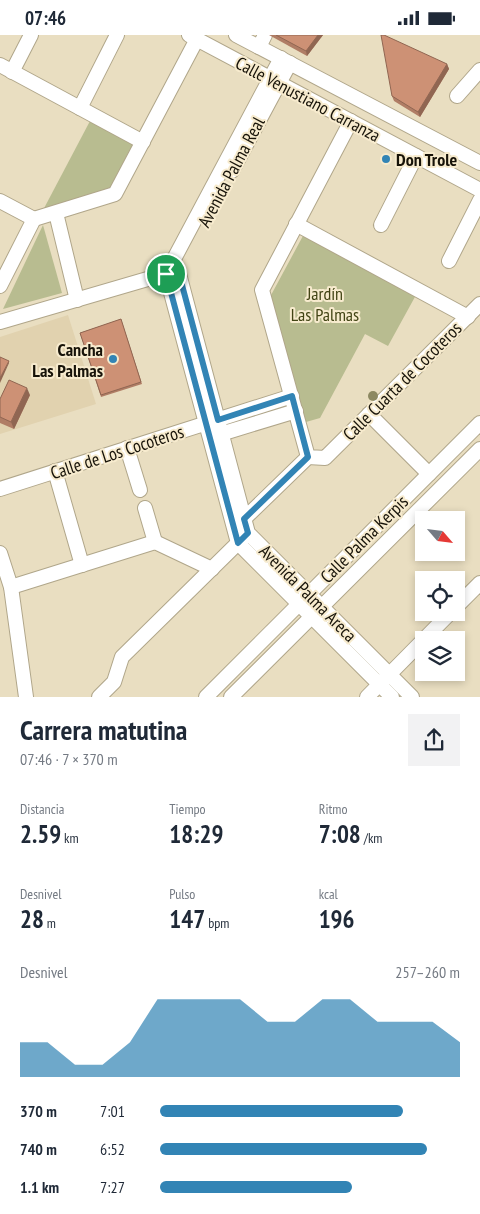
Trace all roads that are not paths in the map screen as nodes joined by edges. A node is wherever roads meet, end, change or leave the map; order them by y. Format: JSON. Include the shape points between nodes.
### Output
{"nodes":[{"id":1,"x":31,"y":35,"type":"edge"},
{"id":2,"x":117,"y":35,"type":"edge"},
{"id":3,"x":236,"y":35,"type":"edge"},
{"id":4,"x":193,"y":37,"type":"edge"},
{"id":5,"x":262,"y":41,"type":"edge"},
{"id":6,"x":285,"y":61,"type":"junction"},
{"id":7,"x":6,"y":69,"type":"edge"},
{"id":8,"x":480,"y":70,"type":"edge"},
{"id":9,"x":274,"y":81,"type":"junction"},
{"id":10,"x":457,"y":96,"type":"dead end"},
{"id":11,"x":80,"y":108,"type":"junction"},
{"id":12,"x":351,"y":121,"type":"junction"},
{"id":13,"x":143,"y":142,"type":"junction"},
{"id":14,"x":416,"y":156,"type":"junction"},
{"id":15,"x":480,"y":163,"type":"edge"},
{"id":16,"x":480,"y":190,"type":"edge"},
{"id":17,"x":0,"y":201,"type":"edge"},
{"id":18,"x":480,"y":201,"type":"edge"},
{"id":19,"x":56,"y":213,"type":"junction"},
{"id":20,"x":34,"y":219,"type":"junction"},
{"id":21,"x":296,"y":224,"type":"junction"},
{"id":22,"x":381,"y":225,"type":"dead end"},
{"id":23,"x":449,"y":261,"type":"dead end"},
{"id":24,"x":172,"y":272,"type":"junction"},
{"id":25,"x":0,"y":286,"type":"edge"},
{"id":26,"x":77,"y":300,"type":"junction"},
{"id":27,"x":480,"y":305,"type":"edge"},
{"id":28,"x":468,"y":317,"type":"junction"},
{"id":29,"x":0,"y":322,"type":"edge"},
{"id":30,"x":292,"y":396,"type":"junction"},
{"id":31,"x":296,"y":411,"type":"junction"},
{"id":32,"x":368,"y":414,"type":"junction"},
{"id":33,"x":211,"y":422,"type":"junction"},
{"id":34,"x":480,"y":423,"type":"edge"},
{"id":35,"x":215,"y":436,"type":"junction"},
{"id":36,"x":128,"y":448,"type":"junction"},
{"id":37,"x":480,"y":449,"type":"edge"},
{"id":38,"x":308,"y":457,"type":"junction"},
{"id":39,"x":55,"y":471,"type":"junction"},
{"id":40,"x":429,"y":474,"type":"junction"},
{"id":41,"x":0,"y":489,"type":"edge"},
{"id":42,"x":140,"y":490,"type":"dead end"},
{"id":43,"x":145,"y":508,"type":"dead end"},
{"id":44,"x":246,"y":526,"type":"junction"},
{"id":45,"x":155,"y":542,"type":"junction"},
{"id":46,"x":238,"y":543,"type":"junction"},
{"id":47,"x":0,"y":553,"type":"edge"},
{"id":48,"x":82,"y":565,"type":"junction"},
{"id":49,"x":212,"y":569,"type":"junction"},
{"id":50,"x":480,"y":583,"type":"edge"},
{"id":51,"x":11,"y":587,"type":"junction"},
{"id":52,"x":309,"y":594,"type":"junction"},
{"id":53,"x":465,"y":598,"type":"edge"},
{"id":54,"x":299,"y":604,"type":"junction"},
{"id":55,"x":322,"y":606,"type":"junction"},
{"id":56,"x":311,"y":616,"type":"junction"},
{"id":57,"x":442,"y":621,"type":"edge"},
{"id":58,"x":384,"y":679,"type":"junction"},
{"id":59,"x":26,"y":697,"type":"edge"},
{"id":60,"x":99,"y":697,"type":"edge"},
{"id":61,"x":206,"y":697,"type":"edge"},
{"id":62,"x":231,"y":697,"type":"edge"},
{"id":63,"x":367,"y":697,"type":"edge"},
{"id":64,"x":392,"y":697,"type":"edge"},
{"id":65,"x":412,"y":697,"type":"edge"}],
"edges":[{"from":1,"to":7,"type":"street"},
{"from":2,"to":11,"type":"street"},
{"from":3,"to":5,"type":"street","name":"Calle Venustiano Carranza"},
{"from":4,"to":9,"type":"street","name":"Calle Venustiano Carranza"},
{"from":4,"to":13,"type":"street"},
{"from":5,"to":6,"type":"street","name":"Calle Venustiano Carranza"},
{"from":6,"to":9,"type":"street","name":"Avenida Palma Real"},
{"from":6,"to":15,"type":"street","name":"Calle Venustiano Carranza"},
{"from":7,"to":11,"type":"street"},
{"from":8,"to":10,"type":"street"},
{"from":9,"to":12,"type":"street","name":"Calle Venustiano Carranza"},
{"from":9,"to":24,"type":"street","name":"Avenida Palma Real"},
{"from":11,"to":13,"type":"street"},
{"from":12,"to":14,"type":"street","name":"Calle Venustiano Carranza"},
{"from":12,"to":21,"type":"street"},
{"from":13,"to":19,"type":"street","via":[[115,195]]},
{"from":14,"to":16,"type":"street","name":"Calle Venustiano Carranza"},
{"from":14,"to":22,"type":"street"},
{"from":17,"to":20,"type":"street"},
{"from":18,"to":23,"type":"street"},
{"from":19,"to":20,"type":"street"},
{"from":19,"to":26,"type":"street"},
{"from":20,"to":25,"type":"street"},
{"from":21,"to":28,"type":"street"},
{"from":21,"to":30,"type":"street","via":[[262,290]]},
{"from":24,"to":26,"type":"street"},
{"from":24,"to":33,"type":"street","name":"Avenida Palma Areca"},
{"from":26,"to":29,"type":"street"},
{"from":27,"to":28,"type":"street","name":"Calle Cuarta de Cocoteros"},
{"from":28,"to":32,"type":"street","name":"Calle Cuarta de Cocoteros"},
{"from":30,"to":31,"type":"street"},
{"from":30,"to":33,"type":"street","name":"Calle de Los Cocoteros"},
{"from":31,"to":35,"type":"street"},
{"from":31,"to":38,"type":"street"},
{"from":32,"to":38,"type":"street","name":"Calle Cuarta de Cocoteros","via":[[324,458]]},
{"from":32,"to":40,"type":"street"},
{"from":33,"to":35,"type":"street","name":"Avenida Palma Areca"},
{"from":33,"to":36,"type":"street","name":"Calle de Los Cocoteros"},
{"from":34,"to":40,"type":"street","name":"Calle Palma Kerpis"},
{"from":35,"to":44,"type":"street","name":"Avenida Palma Areca"},
{"from":35,"to":46,"type":"street","name":"Avenida Palma Areca"},
{"from":36,"to":39,"type":"street","name":"Calle de Los Cocoteros"},
{"from":36,"to":42,"type":"street"},
{"from":37,"to":55,"type":"street","name":"Calle Palma Kerpis"},
{"from":38,"to":44,"type":"street"},
{"from":39,"to":41,"type":"street","name":"Calle de Los Cocoteros"},
{"from":39,"to":48,"type":"street"},
{"from":40,"to":52,"type":"street","name":"Calle Palma Kerpis"},
{"from":43,"to":45,"type":"street"},
{"from":44,"to":46,"type":"street"},
{"from":44,"to":52,"type":"street","name":"Avenida Palma Areca"},
{"from":45,"to":48,"type":"street"},
{"from":45,"to":49,"type":"street"},
{"from":46,"to":49,"type":"street"},
{"from":46,"to":54,"type":"street","name":"Avenida Palma Areca"},
{"from":47,"to":51,"type":"street"},
{"from":48,"to":51,"type":"street"},
{"from":49,"to":60,"type":"street","via":[[122,657],[114,682]]},
{"from":50,"to":53,"type":"street"},
{"from":51,"to":59,"type":"street"},
{"from":52,"to":54,"type":"street","name":"Calle Palma Kerpis"},
{"from":52,"to":55,"type":"street","name":"Avenida Palma Areca"},
{"from":54,"to":56,"type":"street","name":"Avenida Palma Areca"},
{"from":54,"to":61,"type":"street","name":"Calle Palma Kerpis"},
{"from":55,"to":56,"type":"street","name":"Calle Palma Kerpis"},
{"from":55,"to":58,"type":"street","name":"Avenida Palma Areca"},
{"from":56,"to":58,"type":"street","name":"Avenida Palma Areca"},
{"from":56,"to":62,"type":"street","name":"Calle Palma Kerpis"},
{"from":57,"to":58,"type":"street"},
{"from":58,"to":63,"type":"street"},
{"from":58,"to":64,"type":"street","name":"Avenida Palma Areca"},
{"from":58,"to":65,"type":"street","name":"Avenida Palma Areca"}]}
